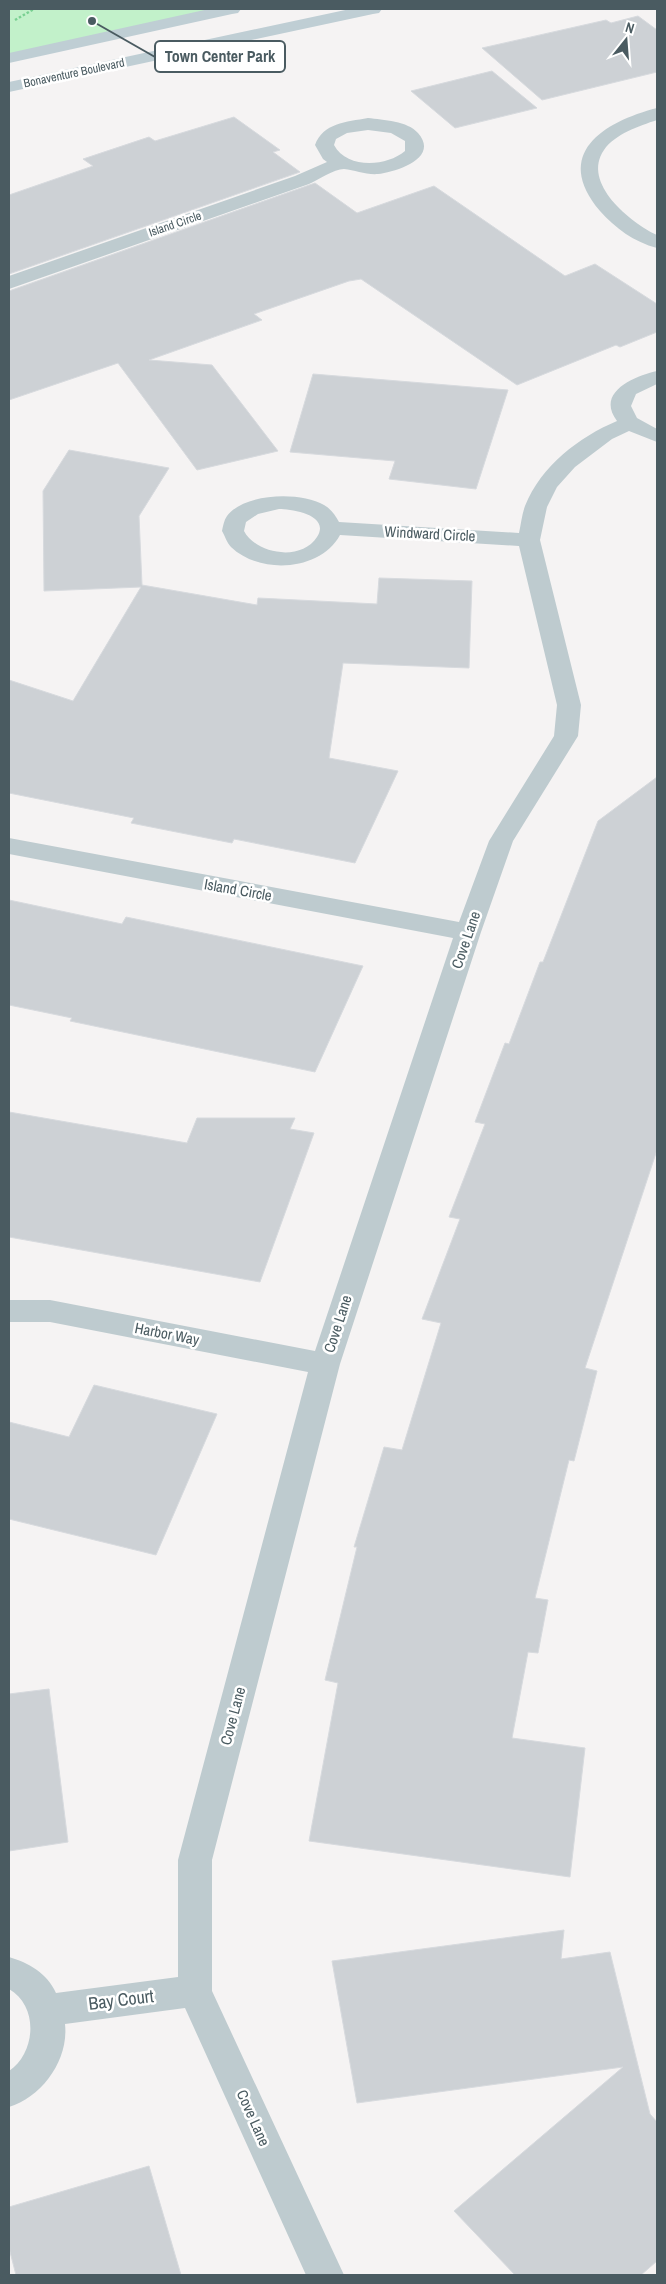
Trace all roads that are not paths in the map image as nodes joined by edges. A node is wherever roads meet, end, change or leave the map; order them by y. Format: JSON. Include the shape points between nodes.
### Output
{"nodes":[{"id":1,"x":232,"y":9,"type":"edge"},
{"id":2,"x":373,"y":9,"type":"edge"},
{"id":3,"x":9,"y":58,"type":"edge"},
{"id":4,"x":9,"y":87,"type":"edge"},
{"id":5,"x":657,"y":114,"type":"edge"},
{"id":6,"x":340,"y":163,"type":"dead end"},
{"id":7,"x":657,"y":242,"type":"edge"},
{"id":8,"x":9,"y":283,"type":"edge"},
{"id":9,"x":657,"y":377,"type":"edge"},
{"id":10,"x":629,"y":424,"type":"junction"},
{"id":11,"x":657,"y":436,"type":"edge"},
{"id":12,"x":331,"y":528,"type":"dead end"},
{"id":13,"x":529,"y":540,"type":"junction"},
{"id":14,"x":9,"y":846,"type":"edge"},
{"id":15,"x":468,"y":932,"type":"junction"},
{"id":16,"x":9,"y":1311,"type":"edge"},
{"id":17,"x":324,"y":1364,"type":"junction"},
{"id":18,"x":9,"y":1972,"type":"edge"},
{"id":19,"x":195,"y":1991,"type":"junction"},
{"id":20,"x":47,"y":2010,"type":"junction"},
{"id":21,"x":9,"y":2091,"type":"edge"},
{"id":22,"x":325,"y":2275,"type":"edge"}],
"edges":[{"from":1,"to":3,"type":"main road","name":"Bonaventure Boulevard"},
{"from":2,"to":4,"type":"main road","name":"Bonaventure Boulevard"},
{"from":5,"to":7,"type":"street","via":[[618,130],[597,146],[588,164],[595,191],[608,208],[631,229]]},
{"from":6,"to":8,"type":"street","name":"Island Circle","via":[[302,180]]},
{"from":9,"to":10,"type":"street","via":[[630,387],[622,395],[619,404]]},
{"from":10,"to":11,"type":"street"},
{"from":10,"to":13,"type":"street","name":"Cove Lane","via":[[584,447],[547,485],[536,507]]},
{"from":12,"to":13,"type":"street","name":"Windward Circle"},
{"from":13,"to":15,"type":"street","name":"Cove Lane","via":[[569,705],[566,736],[501,841]]},
{"from":14,"to":15,"type":"street","name":"Island Circle"},
{"from":15,"to":17,"type":"street","name":"Cove Lane"},
{"from":16,"to":17,"type":"street","name":"Harbor Way","via":[[50,1311]]},
{"from":17,"to":19,"type":"street","name":"Cove Lane","via":[[195,1860]]},
{"from":18,"to":20,"type":"street","via":[[36,1991]]},
{"from":19,"to":20,"type":"street","name":"Bay Court"},
{"from":19,"to":22,"type":"street","name":"Cove Lane"},
{"from":20,"to":21,"type":"street","via":[[50,2032],[44,2053],[32,2072]]}]}
